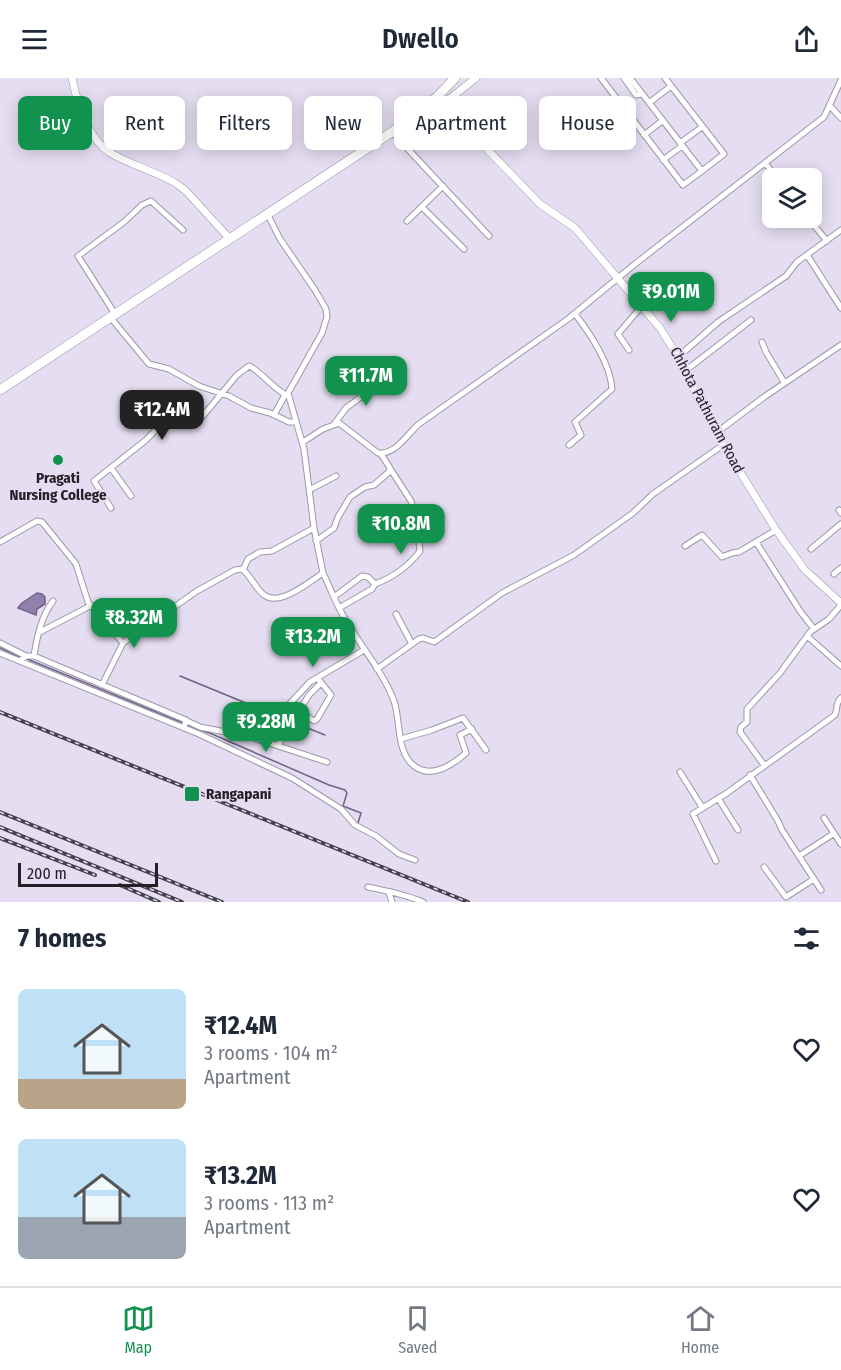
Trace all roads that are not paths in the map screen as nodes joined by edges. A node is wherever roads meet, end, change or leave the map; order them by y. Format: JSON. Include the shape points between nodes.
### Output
{"nodes":[{"id":1,"x":72,"y":78,"type":"edge"},
{"id":2,"x":455,"y":78,"type":"edge"},
{"id":3,"x":476,"y":78,"type":"edge"},
{"id":4,"x":601,"y":78,"type":"edge"},
{"id":5,"x":624,"y":78,"type":"edge"},
{"id":6,"x":630,"y":78,"type":"edge"},
{"id":7,"x":665,"y":78,"type":"edge"},
{"id":8,"x":841,"y":80,"type":"edge"},
{"id":9,"x":671,"y":86,"type":"junction"},
{"id":10,"x":642,"y":94,"type":"junction"},
{"id":11,"x":443,"y":96,"type":"edge"},
{"id":12,"x":447,"y":96,"type":"edge"},
{"id":13,"x":649,"y":103,"type":"junction"},
{"id":14,"x":830,"y":106,"type":"junction"},
{"id":15,"x":841,"y":118,"type":"edge"},
{"id":16,"x":662,"y":121,"type":"junction"},
{"id":17,"x":702,"y":127,"type":"junction"},
{"id":18,"x":392,"y":132,"type":"joint"},
{"id":19,"x":644,"y":135,"type":"junction"},
{"id":20,"x":681,"y":145,"type":"junction"},
{"id":21,"x":488,"y":150,"type":"edge"},
{"id":22,"x":663,"y":160,"type":"junction"},
{"id":23,"x":765,"y":163,"type":"junction"},
{"id":24,"x":769,"y":168,"type":"edge"},
{"id":25,"x":702,"y":171,"type":"junction"},
{"id":26,"x":443,"y":186,"type":"junction"},
{"id":27,"x":422,"y":207,"type":"junction"},
{"id":28,"x":267,"y":213,"type":"junction"},
{"id":29,"x":407,"y":221,"type":"dead end"},
{"id":30,"x":816,"y":228,"type":"edge"},
{"id":31,"x":183,"y":230,"type":"dead end"},
{"id":32,"x":841,"y":230,"type":"edge"},
{"id":33,"x":489,"y":236,"type":"dead end"},
{"id":34,"x":229,"y":238,"type":"junction"},
{"id":35,"x":827,"y":241,"type":"junction"},
{"id":36,"x":464,"y":249,"type":"dead end"},
{"id":37,"x":807,"y":255,"type":"junction"},
{"id":38,"x":617,"y":279,"type":"junction"},
{"id":39,"x":641,"y":307,"type":"junction"},
{"id":40,"x":841,"y":308,"type":"edge"},
{"id":41,"x":575,"y":314,"type":"junction"},
{"id":42,"x":112,"y":315,"type":"junction"},
{"id":43,"x":751,"y":320,"type":"dead end"},
{"id":44,"x":762,"y":342,"type":"dead end"},
{"id":45,"x":841,"y":345,"type":"edge"},
{"id":46,"x":628,"y":350,"type":"dead end"},
{"id":47,"x":678,"y":357,"type":"junction"},
{"id":48,"x":685,"y":371,"type":"junction"},
{"id":49,"x":385,"y":379,"type":"dead end"},
{"id":50,"x":784,"y":382,"type":"junction"},
{"id":51,"x":0,"y":390,"type":"edge"},
{"id":52,"x":221,"y":393,"type":"junction"},
{"id":53,"x":287,"y":396,"type":"junction"},
{"id":54,"x":274,"y":415,"type":"junction"},
{"id":55,"x":296,"y":422,"type":"junction"},
{"id":56,"x":335,"y":423,"type":"junction"},
{"id":57,"x":716,"y":433,"type":"junction"},
{"id":58,"x":303,"y":442,"type":"junction"},
{"id":59,"x":569,"y":445,"type":"dead end"},
{"id":60,"x":723,"y":445,"type":"junction"},
{"id":61,"x":381,"y":454,"type":"junction"},
{"id":62,"x":111,"y":468,"type":"junction"},
{"id":63,"x":390,"y":470,"type":"junction"},
{"id":64,"x":336,"y":476,"type":"dead end"},
{"id":65,"x":309,"y":490,"type":"junction"},
{"id":66,"x":130,"y":496,"type":"dead end"},
{"id":67,"x":111,"y":508,"type":"dead end"},
{"id":68,"x":841,"y":524,"type":"edge"},
{"id":69,"x":314,"y":528,"type":"junction"},
{"id":70,"x":776,"y":530,"type":"junction"},
{"id":71,"x":316,"y":542,"type":"junction"},
{"id":72,"x":756,"y":542,"type":"junction"},
{"id":73,"x":0,"y":543,"type":"edge"},
{"id":74,"x":685,"y":546,"type":"dead end"},
{"id":75,"x":811,"y":549,"type":"dead end"},
{"id":76,"x":841,"y":568,"type":"edge"},
{"id":77,"x":243,"y":570,"type":"junction"},
{"id":78,"x":323,"y":573,"type":"junction"},
{"id":79,"x":834,"y":574,"type":"dead end"},
{"id":80,"x":375,"y":584,"type":"junction"},
{"id":81,"x":334,"y":597,"type":"junction"},
{"id":82,"x":53,"y":601,"type":"dead end"},
{"id":83,"x":841,"y":604,"type":"edge"},
{"id":84,"x":90,"y":606,"type":"junction"},
{"id":85,"x":339,"y":608,"type":"junction"},
{"id":86,"x":396,"y":614,"type":"dead end"},
{"id":87,"x":814,"y":629,"type":"junction"},
{"id":88,"x":40,"y":632,"type":"junction"},
{"id":89,"x":807,"y":636,"type":"junction"},
{"id":90,"x":0,"y":643,"type":"edge"},
{"id":91,"x":123,"y":643,"type":"junction"},
{"id":92,"x":412,"y":644,"type":"junction"},
{"id":93,"x":364,"y":650,"type":"junction"},
{"id":94,"x":0,"y":653,"type":"edge"},
{"id":95,"x":26,"y":656,"type":"junction"},
{"id":96,"x":34,"y":656,"type":"junction"},
{"id":97,"x":20,"y":661,"type":"junction"},
{"id":98,"x":841,"y":666,"type":"edge"},
{"id":99,"x":377,"y":669,"type":"junction"},
{"id":100,"x":320,"y":681,"type":"junction"},
{"id":101,"x":102,"y":685,"type":"junction"},
{"id":102,"x":841,"y":698,"type":"edge"},
{"id":103,"x":283,"y":711,"type":"dead end"},
{"id":104,"x":299,"y":711,"type":"junction"},
{"id":105,"x":839,"y":713,"type":"edge"},
{"id":106,"x":186,"y":725,"type":"junction"},
{"id":107,"x":472,"y":729,"type":"junction"},
{"id":108,"x":401,"y":739,"type":"junction"},
{"id":109,"x":278,"y":745,"type":"junction"},
{"id":110,"x":486,"y":750,"type":"dead end"},
{"id":111,"x":327,"y":762,"type":"dead end"},
{"id":112,"x":764,"y":765,"type":"junction"},
{"id":113,"x":680,"y":772,"type":"dead end"},
{"id":114,"x":750,"y":775,"type":"junction"},
{"id":115,"x":718,"y":798,"type":"junction"},
{"id":116,"x":702,"y":807,"type":"junction"},
{"id":117,"x":824,"y":818,"type":"dead end"},
{"id":118,"x":738,"y":830,"type":"dead end"},
{"id":119,"x":834,"y":834,"type":"junction"},
{"id":120,"x":841,"y":844,"type":"edge"},
{"id":121,"x":798,"y":856,"type":"junction"},
{"id":122,"x":414,"y":860,"type":"dead end"},
{"id":123,"x":716,"y":861,"type":"dead end"},
{"id":124,"x":764,"y":867,"type":"dead end"},
{"id":125,"x":814,"y":879,"type":"junction"},
{"id":126,"x":368,"y":886,"type":"dead end"},
{"id":127,"x":821,"y":890,"type":"dead end"},
{"id":128,"x":389,"y":893,"type":"junction"},
{"id":129,"x":785,"y":899,"type":"edge"},
{"id":130,"x":392,"y":902,"type":"edge"},
{"id":131,"x":423,"y":902,"type":"edge"}],
"edges":[{"from":1,"to":34,"type":"street","via":[[83,114],[97,140],[108,151],[186,190]]},
{"from":2,"to":11,"type":"highway"},
{"from":3,"to":12,"type":"street"},
{"from":4,"to":19,"type":"street"},
{"from":5,"to":10,"type":"street","via":[[636,95]]},
{"from":6,"to":10,"type":"street"},
{"from":7,"to":9,"type":"street"},
{"from":8,"to":14,"type":"street"},
{"from":9,"to":13,"type":"street"},
{"from":9,"to":17,"type":"street"},
{"from":10,"to":13,"type":"street"},
{"from":13,"to":16,"type":"street"},
{"from":14,"to":15,"type":"street"},
{"from":14,"to":23,"type":"street","via":[[824,117]]},
{"from":16,"to":19,"type":"street"},
{"from":16,"to":20,"type":"street"},
{"from":17,"to":20,"type":"street"},
{"from":17,"to":25,"type":"street","via":[[724,154]]},
{"from":18,"to":26,"type":"street"},
{"from":18,"to":28,"type":"highway"},
{"from":19,"to":22,"type":"street"},
{"from":20,"to":22,"type":"street"},
{"from":20,"to":25,"type":"street"},
{"from":21,"to":38,"type":"street","name":"Chhota Pathuram Road","via":[[535,200],[575,228]]},
{"from":22,"to":25,"type":"street","via":[[682,185]]},
{"from":23,"to":24,"type":"street"},
{"from":23,"to":38,"type":"street"},
{"from":26,"to":27,"type":"street"},
{"from":26,"to":33,"type":"street"},
{"from":27,"to":29,"type":"street"},
{"from":27,"to":36,"type":"street"},
{"from":28,"to":34,"type":"highway"},
{"from":28,"to":53,"type":"street","via":[[326,309],[327,317]]},
{"from":30,"to":35,"type":"street"},
{"from":31,"to":42,"type":"street","via":[[152,201],[78,256]]},
{"from":32,"to":35,"type":"street"},
{"from":34,"to":42,"type":"highway"},
{"from":35,"to":37,"type":"street"},
{"from":37,"to":40,"type":"street"},
{"from":37,"to":47,"type":"street","via":[[786,276],[726,316]]},
{"from":38,"to":39,"type":"street","name":"Chhota Pathuram Road"},
{"from":38,"to":41,"type":"street"},
{"from":39,"to":46,"type":"street","via":[[618,334]]},
{"from":39,"to":47,"type":"street","name":"Chhota Pathuram Road"},
{"from":41,"to":59,"type":"street","via":[[605,364],[612,389],[577,421],[581,435]]},
{"from":41,"to":61,"type":"street","via":[[419,424],[399,446]]},
{"from":42,"to":51,"type":"highway"},
{"from":42,"to":52,"type":"street","via":[[149,364]]},
{"from":43,"to":48,"type":"street"},
{"from":44,"to":50,"type":"street"},
{"from":45,"to":50,"type":"street"},
{"from":47,"to":48,"type":"street","name":"Chhota Pathuram Road"},
{"from":48,"to":57,"type":"street","name":"Chhota Pathuram Road"},
{"from":49,"to":56,"type":"street","via":[[346,408]]},
{"from":50,"to":57,"type":"street"},
{"from":52,"to":53,"type":"street","via":[[251,366]]},
{"from":52,"to":54,"type":"street"},
{"from":52,"to":62,"type":"street","via":[[202,417],[170,415]]},
{"from":53,"to":54,"type":"street"},
{"from":53,"to":55,"type":"street"},
{"from":54,"to":55,"type":"street"},
{"from":55,"to":58,"type":"street"},
{"from":56,"to":58,"type":"street"},
{"from":56,"to":61,"type":"street","via":[[343,424]]},
{"from":57,"to":60,"type":"street","name":"Chhota Pathuram Road"},
{"from":58,"to":65,"type":"street"},
{"from":60,"to":70,"type":"street","name":"Chhota Pathuram Road"},
{"from":60,"to":92,"type":"street","via":[[564,561],[502,593],[437,640],[423,638]]},
{"from":61,"to":63,"type":"street"},
{"from":62,"to":66,"type":"street"},
{"from":62,"to":67,"type":"street","via":[[94,481]]},
{"from":63,"to":71,"type":"street","via":[[374,485],[350,497],[334,528]]},
{"from":63,"to":80,"type":"street","via":[[411,501],[420,549],[404,569]]},
{"from":64,"to":65,"type":"street"},
{"from":65,"to":69,"type":"street"},
{"from":68,"to":75,"type":"street"},
{"from":69,"to":71,"type":"street"},
{"from":69,"to":77,"type":"street","via":[[272,551],[260,552],[248,560]]},
{"from":70,"to":72,"type":"street"},
{"from":70,"to":83,"type":"street","name":"Chhota Pathuram Road","via":[[805,570]]},
{"from":71,"to":78,"type":"street"},
{"from":72,"to":74,"type":"street","via":[[722,557],[702,535]]},
{"from":72,"to":87,"type":"street"},
{"from":73,"to":84,"type":"street","via":[[39,520],[76,564]]},
{"from":76,"to":79,"type":"street"},
{"from":77,"to":78,"type":"street","via":[[263,594],[277,598]]},
{"from":77,"to":91,"type":"street","via":[[235,570],[203,587]]},
{"from":78,"to":81,"type":"street"},
{"from":80,"to":81,"type":"street","via":[[362,576]]},
{"from":80,"to":85,"type":"street"},
{"from":81,"to":85,"type":"street"},
{"from":82,"to":88,"type":"street"},
{"from":83,"to":87,"type":"street"},
{"from":84,"to":88,"type":"street"},
{"from":84,"to":91,"type":"street"},
{"from":85,"to":93,"type":"street"},
{"from":86,"to":92,"type":"street"},
{"from":87,"to":89,"type":"street"},
{"from":88,"to":96,"type":"street"},
{"from":89,"to":98,"type":"street"},
{"from":89,"to":112,"type":"street","via":[[745,712],[747,722],[740,732]]},
{"from":90,"to":95,"type":"street"},
{"from":91,"to":101,"type":"street"},
{"from":92,"to":99,"type":"street"},
{"from":93,"to":99,"type":"street"},
{"from":93,"to":100,"type":"street"},
{"from":94,"to":97,"type":"street"},
{"from":95,"to":96,"type":"street"},
{"from":95,"to":97,"type":"street"},
{"from":96,"to":101,"type":"street"},
{"from":97,"to":106,"type":"street"},
{"from":99,"to":108,"type":"street","via":[[394,701]]},
{"from":100,"to":103,"type":"street","via":[[310,682]]},
{"from":100,"to":104,"type":"street"},
{"from":100,"to":104,"type":"street","via":[[331,695],[317,719],[314,721]]},
{"from":101,"to":106,"type":"street"},
{"from":102,"to":105,"type":"street","via":[[837,704]]},
{"from":104,"to":109,"type":"street"},
{"from":105,"to":112,"type":"street"},
{"from":106,"to":109,"type":"street"},
{"from":106,"to":122,"type":"street","via":[[292,778],[341,809],[355,825]]},
{"from":107,"to":108,"type":"street","via":[[463,718]]},
{"from":107,"to":108,"type":"street","via":[[460,735],[466,753],[434,772],[423,771],[411,763]]},
{"from":107,"to":110,"type":"street"},
{"from":109,"to":111,"type":"street"},
{"from":112,"to":114,"type":"street"},
{"from":113,"to":116,"type":"street"},
{"from":114,"to":115,"type":"street"},
{"from":114,"to":121,"type":"street"},
{"from":115,"to":116,"type":"street"},
{"from":115,"to":118,"type":"street"},
{"from":116,"to":123,"type":"street","via":[[693,817]]},
{"from":117,"to":119,"type":"street"},
{"from":119,"to":120,"type":"street"},
{"from":119,"to":121,"type":"street"},
{"from":121,"to":125,"type":"street"},
{"from":124,"to":129,"type":"street"},
{"from":125,"to":127,"type":"street"},
{"from":125,"to":129,"type":"street"},
{"from":126,"to":128,"type":"street"},
{"from":128,"to":130,"type":"street"},
{"from":128,"to":131,"type":"street"}]}
